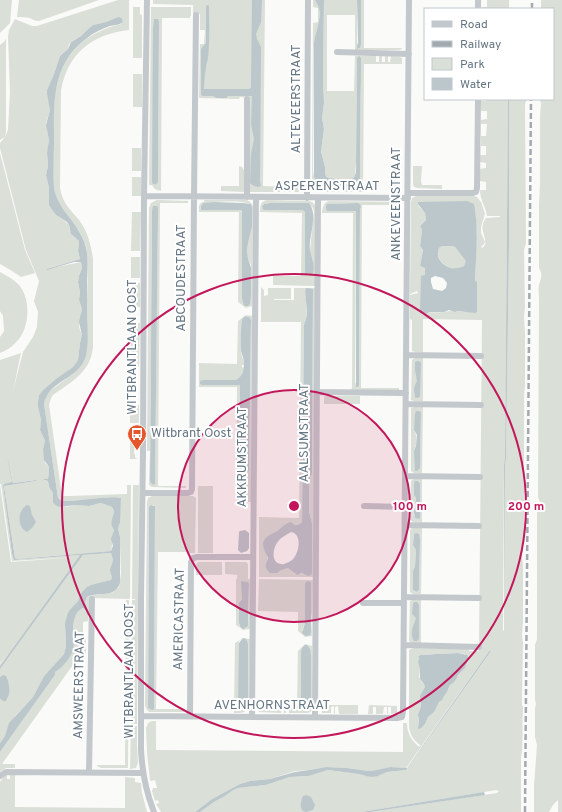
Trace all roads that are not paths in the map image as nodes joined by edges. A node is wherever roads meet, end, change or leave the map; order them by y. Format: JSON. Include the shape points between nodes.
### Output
{"nodes":[{"id":1,"x":146,"y":0,"type":"edge"},
{"id":2,"x":308,"y":0,"type":"edge"},
{"id":3,"x":409,"y":0,"type":"edge"},
{"id":4,"x":196,"y":15,"type":"dead end"},
{"id":5,"x":337,"y":52,"type":"dead end"},
{"id":6,"x":409,"y":54,"type":"junction"},
{"id":7,"x":248,"y":98,"type":"dead end"},
{"id":8,"x":478,"y":100,"type":"edge"},
{"id":9,"x":144,"y":196,"type":"junction"},
{"id":10,"x":408,"y":196,"type":"junction"},
{"id":11,"x":194,"y":197,"type":"junction"},
{"id":12,"x":247,"y":197,"type":"junction"},
{"id":13,"x":256,"y":197,"type":"junction"},
{"id":14,"x":307,"y":198,"type":"junction"},
{"id":15,"x":318,"y":198,"type":"junction"},
{"id":16,"x":406,"y":355,"type":"junction"},
{"id":17,"x":481,"y":356,"type":"dead end"},
{"id":18,"x":317,"y":392,"type":"junction"},
{"id":19,"x":406,"y":393,"type":"junction"},
{"id":20,"x":406,"y":404,"type":"junction"},
{"id":21,"x":480,"y":405,"type":"dead end"},
{"id":22,"x":405,"y":476,"type":"junction"},
{"id":23,"x":480,"y":477,"type":"dead end"},
{"id":24,"x":143,"y":493,"type":"junction"},
{"id":25,"x":364,"y":506,"type":"dead end"},
{"id":26,"x":405,"y":507,"type":"junction"},
{"id":27,"x":405,"y":525,"type":"junction"},
{"id":28,"x":480,"y":526,"type":"dead end"},
{"id":29,"x":253,"y":558,"type":"junction"},
{"id":30,"x":479,"y":598,"type":"dead end"},
{"id":31,"x":92,"y":599,"type":"dead end"},
{"id":32,"x":404,"y":600,"type":"junction"},
{"id":33,"x":363,"y":603,"type":"dead end"},
{"id":34,"x":404,"y":645,"type":"junction"},
{"id":35,"x":479,"y":647,"type":"dead end"},
{"id":36,"x":141,"y":716,"type":"junction"},
{"id":37,"x":190,"y":716,"type":"junction"},
{"id":38,"x":402,"y":716,"type":"joint"},
{"id":39,"x":252,"y":717,"type":"junction"},
{"id":40,"x":315,"y":717,"type":"junction"},
{"id":41,"x":89,"y":772,"type":"junction"},
{"id":42,"x":143,"y":773,"type":"junction"},
{"id":43,"x":0,"y":776,"type":"edge"},
{"id":44,"x":154,"y":812,"type":"edge"}],
"edges":[{"from":1,"to":9,"type":"street","name":"WITBRANTLAAN OOST"},
{"from":2,"to":14,"type":"street","name":"ALTEVEERSTRAAT"},
{"from":3,"to":6,"type":"street","name":"ANKEVEENSTRAAT"},
{"from":4,"to":11,"type":"street","name":"ABCOUDESTRAAT"},
{"from":5,"to":6,"type":"street"},
{"from":6,"to":10,"type":"street","name":"ANKEVEENSTRAAT"},
{"from":7,"to":12,"type":"street"},
{"from":8,"to":10,"type":"street","name":"ASPERENSTRAAT","via":[[476,192]]},
{"from":9,"to":11,"type":"street","name":"ASPERENSTRAAT"},
{"from":9,"to":24,"type":"street","name":"WITBRANTLAAN OOST"},
{"from":10,"to":15,"type":"street","name":"ASPERENSTRAAT"},
{"from":10,"to":16,"type":"street","name":"ANKEVEENSTRAAT"},
{"from":11,"to":12,"type":"street","name":"ASPERENSTRAAT"},
{"from":11,"to":24,"type":"street","name":"ABCOUDESTRAAT","via":[[192,489],[188,493]]},
{"from":12,"to":13,"type":"street","name":"ASPERENSTRAAT"},
{"from":13,"to":14,"type":"street","name":"ASPERENSTRAAT"},
{"from":13,"to":29,"type":"street","name":"AKKRUMSTRAAT"},
{"from":14,"to":15,"type":"street","name":"ASPERENSTRAAT"},
{"from":15,"to":18,"type":"street","name":"AALSUMSTRAAT"},
{"from":16,"to":17,"type":"street"},
{"from":16,"to":19,"type":"street","name":"ANKEVEENSTRAAT"},
{"from":18,"to":19,"type":"street"},
{"from":18,"to":40,"type":"street","name":"AALSUMSTRAAT"},
{"from":19,"to":20,"type":"street","name":"ANKEVEENSTRAAT"},
{"from":20,"to":21,"type":"street"},
{"from":20,"to":22,"type":"street","name":"ANKEVEENSTRAAT"},
{"from":22,"to":23,"type":"street"},
{"from":22,"to":26,"type":"street","name":"ANKEVEENSTRAAT"},
{"from":24,"to":36,"type":"street","name":"WITBRANTLAAN OOST"},
{"from":25,"to":26,"type":"street"},
{"from":26,"to":27,"type":"street","name":"ANKEVEENSTRAAT"},
{"from":27,"to":28,"type":"street"},
{"from":27,"to":32,"type":"street","name":"ANKEVEENSTRAAT"},
{"from":29,"to":37,"type":"street","name":"AMERICASTRAAT","via":[[196,557],[191,562]]},
{"from":29,"to":39,"type":"street","name":"AKKRUMSTRAAT"},
{"from":30,"to":32,"type":"street"},
{"from":31,"to":41,"type":"street","name":"AMSWEERSTRAAT"},
{"from":32,"to":33,"type":"street"},
{"from":32,"to":34,"type":"street","name":"ANKEVEENSTRAAT"},
{"from":34,"to":35,"type":"street"},
{"from":34,"to":38,"type":"street","name":"ANKEVEENSTRAAT"},
{"from":36,"to":37,"type":"street","name":"AVENHORNSTRAAT"},
{"from":36,"to":42,"type":"street","name":"WITBRANTLAAN OOST"},
{"from":37,"to":39,"type":"street","name":"AVENHORNSTRAAT"},
{"from":38,"to":40,"type":"street","name":"AVENHORNSTRAAT"},
{"from":39,"to":40,"type":"street","name":"AVENHORNSTRAAT"},
{"from":41,"to":42,"type":"street"},
{"from":41,"to":43,"type":"street","via":[[6,772]]},
{"from":42,"to":44,"type":"street","name":"WITBRANTLAAN OOST"}]}
